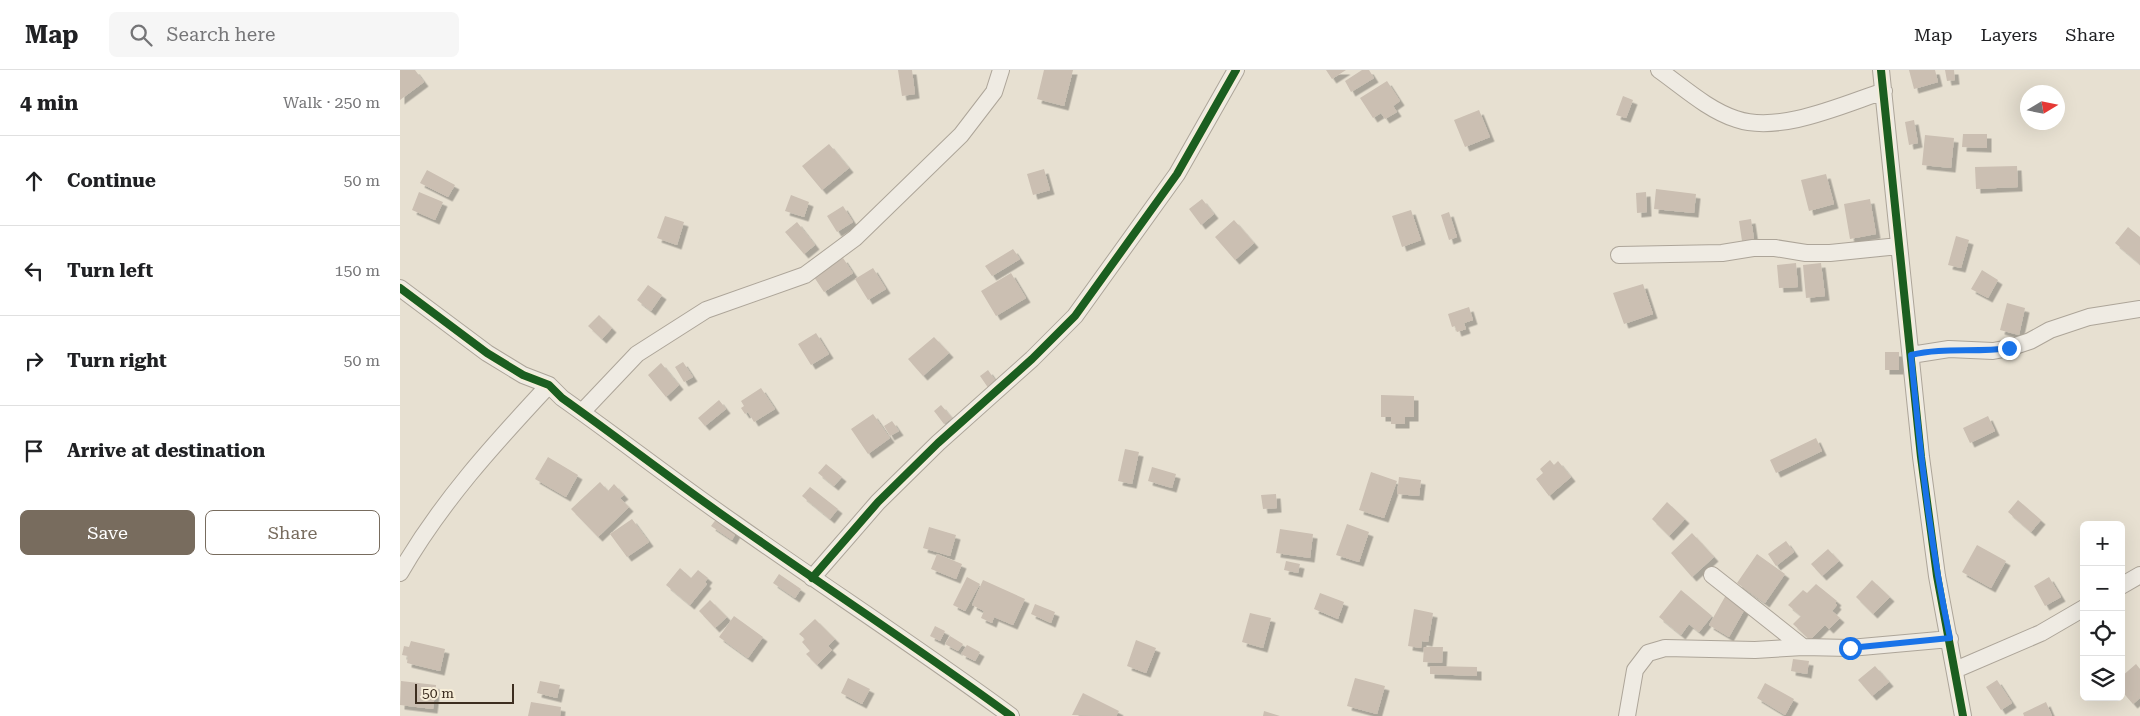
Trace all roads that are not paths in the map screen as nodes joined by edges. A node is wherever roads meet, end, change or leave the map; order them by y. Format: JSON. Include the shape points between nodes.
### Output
{"nodes":[{"id":1,"x":1001,"y":70,"type":"edge"},
{"id":2,"x":1236,"y":70,"type":"edge"},
{"id":3,"x":1659,"y":70,"type":"edge"},
{"id":4,"x":1880,"y":70,"type":"edge"},
{"id":5,"x":1884,"y":91,"type":"junction"},
{"id":6,"x":1899,"y":246,"type":"junction"},
{"id":7,"x":1619,"y":255,"type":"dead end"},
{"id":8,"x":400,"y":288,"type":"edge"},
{"id":9,"x":2140,"y":309,"type":"edge"},
{"id":10,"x":1911,"y":355,"type":"junction"},
{"id":11,"x":549,"y":385,"type":"junction"},
{"id":12,"x":582,"y":412,"type":"junction"},
{"id":13,"x":400,"y":573,"type":"edge"},
{"id":14,"x":1712,"y":575,"type":"dead end"},
{"id":15,"x":2140,"y":575,"type":"edge"},
{"id":16,"x":812,"y":578,"type":"junction"},
{"id":17,"x":2125,"y":584,"type":"edge"},
{"id":18,"x":2080,"y":610,"type":"edge"},
{"id":19,"x":1950,"y":638,"type":"junction"},
{"id":20,"x":1803,"y":647,"type":"junction"},
{"id":21,"x":1955,"y":670,"type":"junction"},
{"id":22,"x":1011,"y":716,"type":"edge"},
{"id":23,"x":1627,"y":716,"type":"edge"},
{"id":24,"x":1963,"y":716,"type":"edge"}],
"edges":[{"from":1,"to":12,"type":"street","via":[[994,92],[962,135],[855,238],[805,275],[706,310],[637,354]]},
{"from":2,"to":16,"type":"street","via":[[1177,174],[1074,316],[878,502]]},
{"from":3,"to":5,"type":"street","via":[[1710,106],[1736,119],[1760,124],[1817,113]]},
{"from":4,"to":5,"type":"street"},
{"from":5,"to":6,"type":"street"},
{"from":6,"to":7,"type":"street","via":[[1806,254],[1753,248],[1722,253]]},
{"from":6,"to":10,"type":"street"},
{"from":8,"to":11,"type":"street","via":[[487,354],[523,375]]},
{"from":9,"to":10,"type":"street","via":[[2089,316],[2009,348],[1992,351],[1949,349]]},
{"from":10,"to":19,"type":"street","via":[[1920,457],[1937,576]]},
{"from":11,"to":12,"type":"street"},
{"from":11,"to":13,"type":"street","via":[[451,495]]},
{"from":12,"to":16,"type":"street"},
{"from":14,"to":20,"type":"street"},
{"from":15,"to":17,"type":"street"},
{"from":16,"to":22,"type":"street"},
{"from":18,"to":21,"type":"street","via":[[2041,633]]},
{"from":19,"to":20,"type":"street","via":[[1850,648]]},
{"from":19,"to":21,"type":"street"},
{"from":20,"to":23,"type":"street","via":[[1755,650],[1665,648],[1648,653],[1635,670]]},
{"from":21,"to":24,"type":"street"}]}
